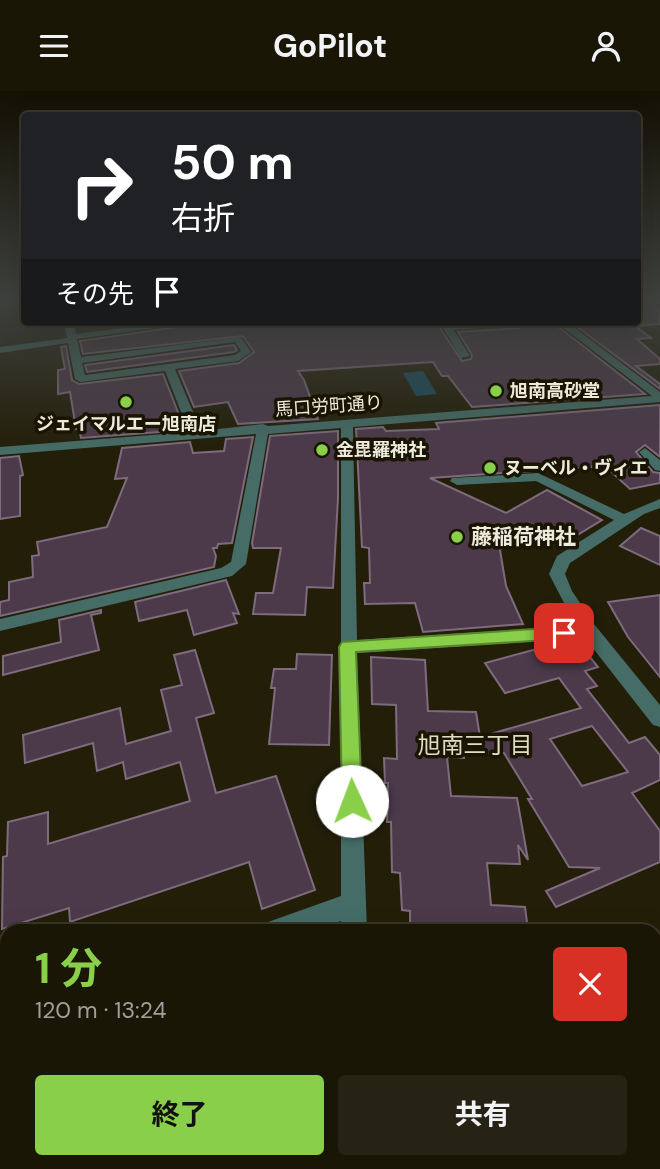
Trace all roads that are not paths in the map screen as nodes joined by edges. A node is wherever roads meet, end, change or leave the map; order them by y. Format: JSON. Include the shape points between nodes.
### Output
{"nodes":[{"id":1,"x":75,"y":351,"type":"edge"},
{"id":2,"x":148,"y":351,"type":"edge"},
{"id":3,"x":246,"y":351,"type":"edge"},
{"id":4,"x":462,"y":351,"type":"edge"},
{"id":5,"x":599,"y":351,"type":"edge"},
{"id":6,"x":465,"y":356,"type":"dead end"},
{"id":7,"x":77,"y":361,"type":"junction"},
{"id":8,"x":169,"y":367,"type":"junction"},
{"id":9,"x":660,"y":398,"type":"edge"},
{"id":10,"x":347,"y":424,"type":"junction"},
{"id":11,"x":263,"y":428,"type":"junction"},
{"id":12,"x":196,"y":434,"type":"junction"},
{"id":13,"x":0,"y":451,"type":"edge"},
{"id":14,"x":645,"y":452,"type":"dead end"},
{"id":15,"x":660,"y":467,"type":"edge"},
{"id":16,"x":457,"y":481,"type":"dead end"},
{"id":17,"x":660,"y":503,"type":"edge"},
{"id":18,"x":625,"y":520,"type":"junction"},
{"id":19,"x":0,"y":625,"type":"edge"},
{"id":20,"x":591,"y":631,"type":"junction"},
{"id":21,"x":348,"y":647,"type":"junction"},
{"id":22,"x":660,"y":719,"type":"edge"},
{"id":23,"x":354,"y":904,"type":"junction"},
{"id":24,"x":297,"y":924,"type":"edge"},
{"id":25,"x":354,"y":924,"type":"edge"}],
"edges":[{"from":1,"to":7,"type":"street"},
{"from":2,"to":7,"type":"street"},
{"from":3,"to":8,"type":"street","via":[[238,358]]},
{"from":4,"to":6,"type":"street"},
{"from":5,"to":9,"type":"street"},
{"from":7,"to":8,"type":"street","via":[[80,379]]},
{"from":8,"to":12,"type":"street"},
{"from":9,"to":10,"type":"street","name":"馬口労町通り"},
{"from":10,"to":11,"type":"street","name":"馬口労町通り"},
{"from":10,"to":21,"type":"street"},
{"from":11,"to":12,"type":"street","name":"馬口労町通り"},
{"from":11,"to":19,"type":"street","via":[[238,564],[226,572]]},
{"from":12,"to":13,"type":"street","name":"馬口労町通り"},
{"from":14,"to":15,"type":"street"},
{"from":16,"to":18,"type":"street","via":[[538,477]]},
{"from":17,"to":18,"type":"street"},
{"from":18,"to":20,"type":"street","via":[[563,560],[558,568],[560,585]]},
{"from":20,"to":21,"type":"street"},
{"from":20,"to":22,"type":"street"},
{"from":21,"to":23,"type":"street"},
{"from":23,"to":24,"type":"street"},
{"from":23,"to":25,"type":"street"}]}
